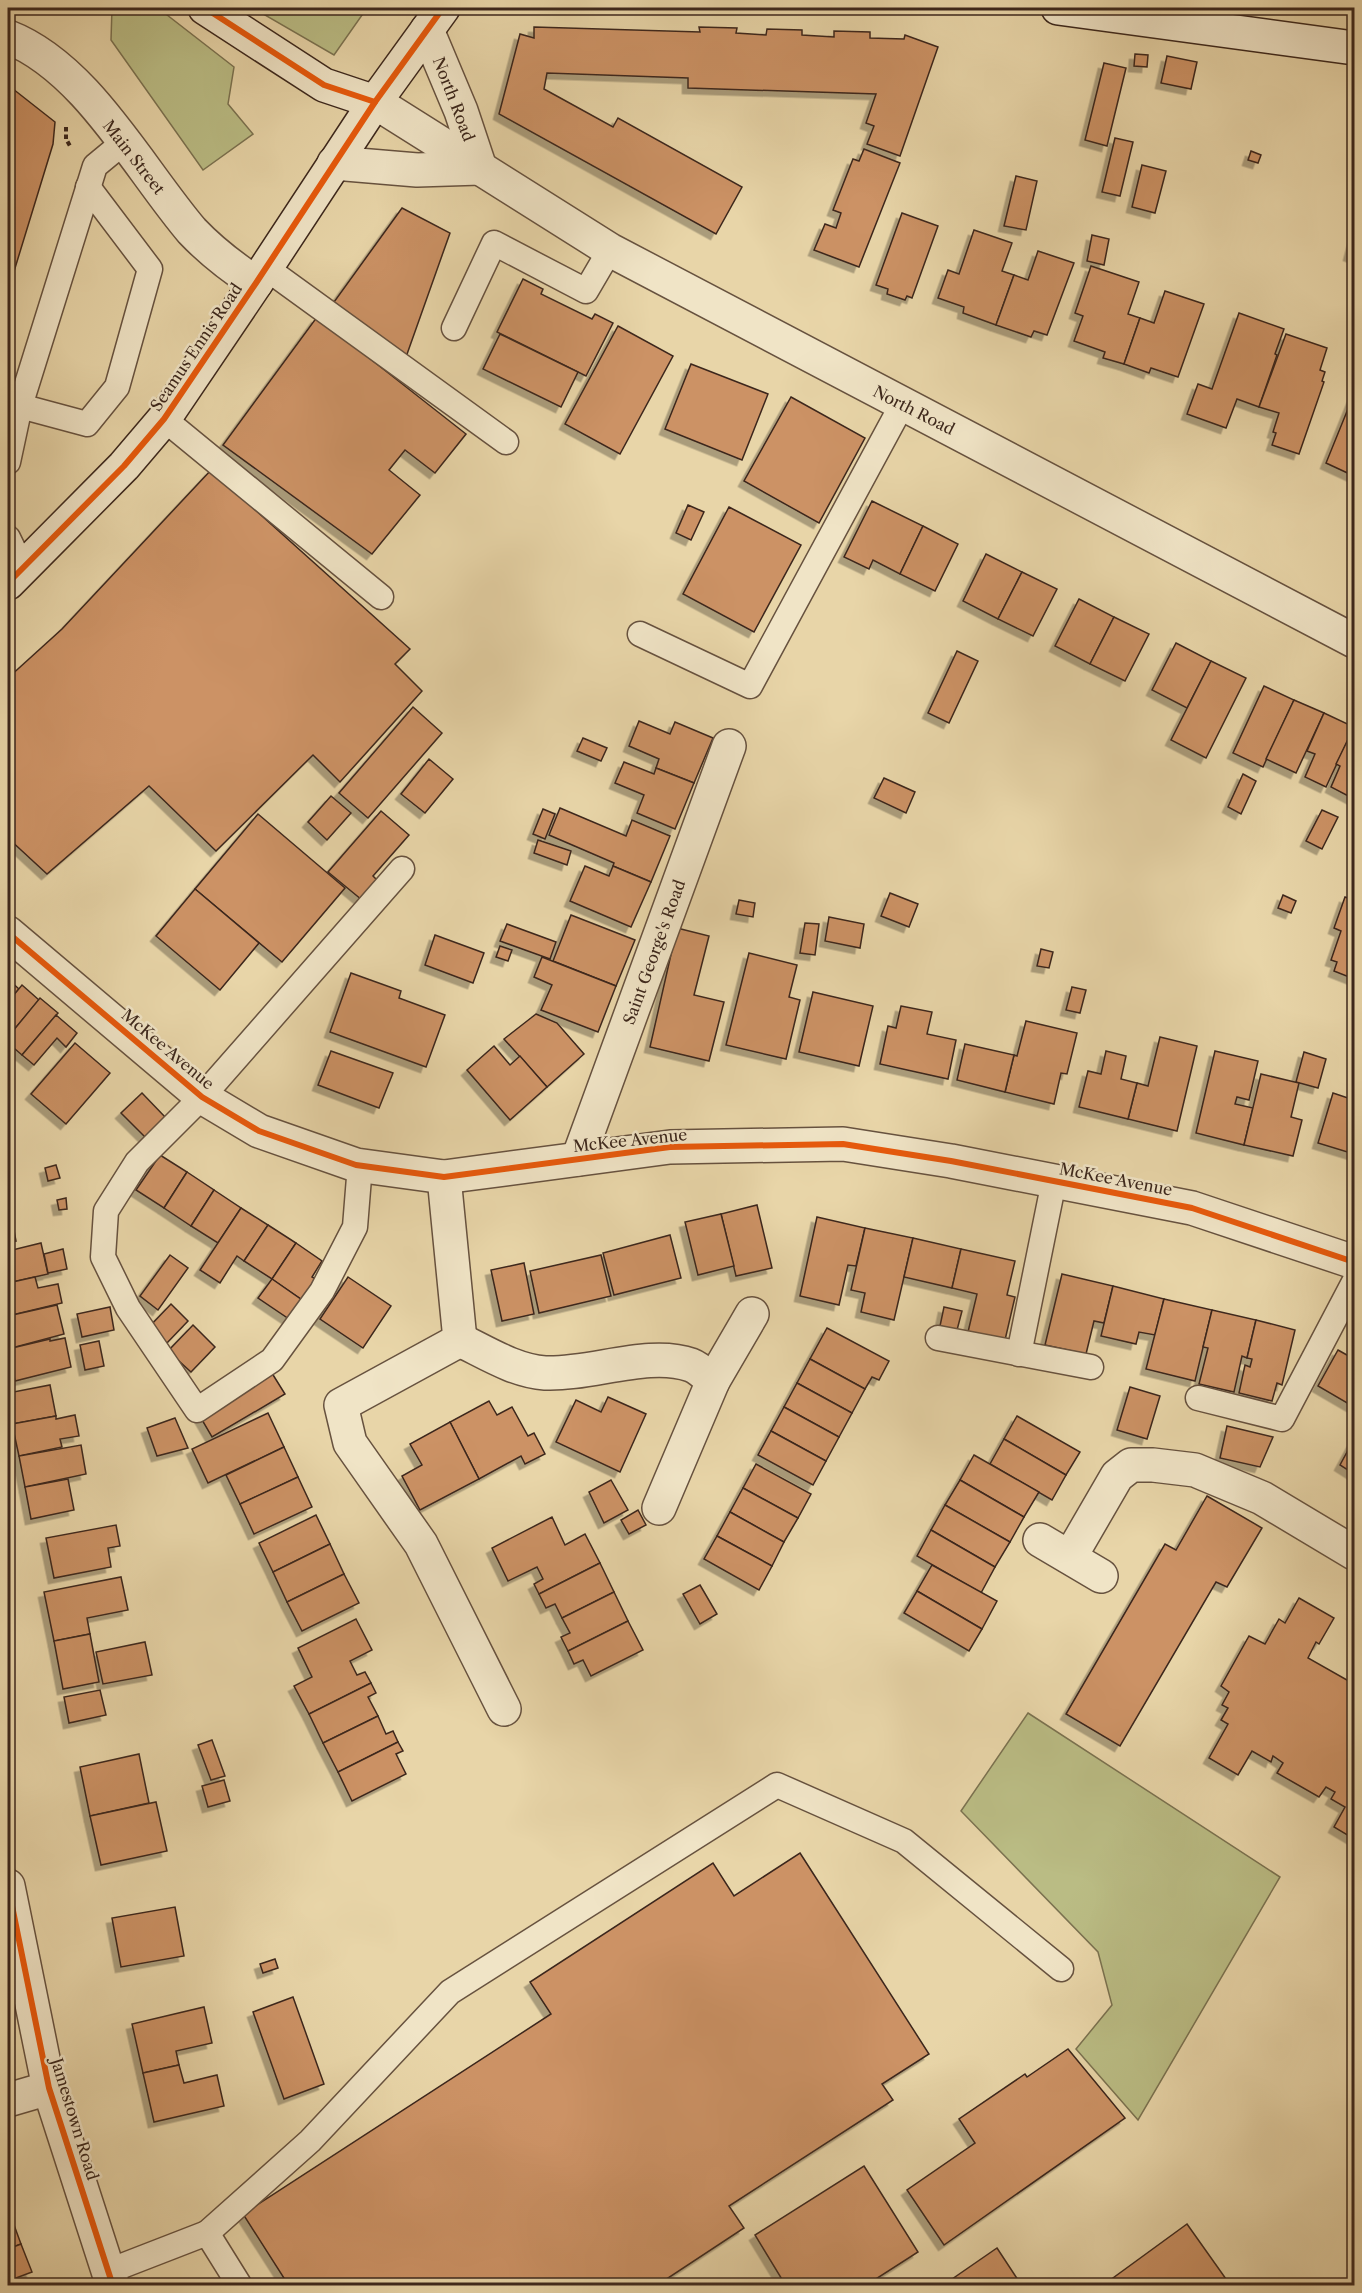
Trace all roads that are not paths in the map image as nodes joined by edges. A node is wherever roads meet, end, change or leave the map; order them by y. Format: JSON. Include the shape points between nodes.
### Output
{"nodes":[{"id":1,"x":205,"y":8,"type":"edge"},
{"id":2,"x":1058,"y":8,"type":"edge"},
{"id":3,"x":435,"y":19,"type":"edge"},
{"id":4,"x":8,"y":37,"type":"edge"},
{"id":5,"x":1354,"y":48,"type":"edge"},
{"id":6,"x":375,"y":102,"type":"junction"},
{"id":7,"x":124,"y":142,"type":"junction"},
{"id":8,"x":334,"y":163,"type":"junction"},
{"id":9,"x":480,"y":168,"type":"junction"},
{"id":10,"x":88,"y":187,"type":"junction"},
{"id":11,"x":610,"y":250,"type":"junction"},
{"id":12,"x":261,"y":275,"type":"junction"},
{"id":13,"x":454,"y":328,"type":"dead end"},
{"id":14,"x":903,"y":403,"type":"junction"},
{"id":15,"x":20,"y":406,"type":"junction"},
{"id":16,"x":164,"y":418,"type":"junction"},
{"id":17,"x":506,"y":442,"type":"dead end"},
{"id":18,"x":8,"y":462,"type":"edge"},
{"id":19,"x":8,"y":538,"type":"edge"},
{"id":20,"x":15,"y":576,"type":"edge"},
{"id":21,"x":381,"y":597,"type":"dead end"},
{"id":22,"x":640,"y":634,"type":"dead end"},
{"id":23,"x":1354,"y":641,"type":"edge"},
{"id":24,"x":729,"y":746,"type":"dead end"},
{"id":25,"x":402,"y":869,"type":"dead end"},
{"id":26,"x":8,"y":933,"type":"edge"},
{"id":27,"x":202,"y":1096,"type":"junction"},
{"id":28,"x":578,"y":1159,"type":"junction"},
{"id":29,"x":360,"y":1165,"type":"junction"},
{"id":30,"x":444,"y":1177,"type":"junction"},
{"id":31,"x":1053,"y":1181,"type":"junction"},
{"id":32,"x":1354,"y":1263,"type":"edge"},
{"id":33,"x":1354,"y":1282,"type":"edge"},
{"id":34,"x":752,"y":1314,"type":"dead end"},
{"id":35,"x":938,"y":1338,"type":"dead end"},
{"id":36,"x":460,"y":1340,"type":"junction"},
{"id":37,"x":1019,"y":1353,"type":"junction"},
{"id":38,"x":1091,"y":1367,"type":"dead end"},
{"id":39,"x":713,"y":1382,"type":"junction"},
{"id":40,"x":1198,"y":1398,"type":"dead end"},
{"id":41,"x":659,"y":1508,"type":"dead end"},
{"id":42,"x":1040,"y":1540,"type":"dead end"},
{"id":43,"x":1354,"y":1553,"type":"edge"},
{"id":44,"x":1070,"y":1557,"type":"junction"},
{"id":45,"x":1101,"y":1576,"type":"dead end"},
{"id":46,"x":504,"y":1709,"type":"dead end"},
{"id":47,"x":8,"y":1886,"type":"edge"},
{"id":48,"x":1061,"y":1969,"type":"dead end"},
{"id":49,"x":49,"y":2088,"type":"junction"},
{"id":50,"x":8,"y":2100,"type":"edge"},
{"id":51,"x":207,"y":2232,"type":"junction"},
{"id":52,"x":111,"y":2278,"type":"edge"},
{"id":53,"x":240,"y":2286,"type":"edge"}],
"edges":[{"from":1,"to":6,"type":"street","name":"North Road","via":[[324,84]]},
{"from":2,"to":5,"type":"street"},
{"from":3,"to":6,"type":"street","name":"Seamus Ennis Road"},
{"from":3,"to":9,"type":"street","name":"North Road"},
{"from":4,"to":7,"type":"street","name":"Main Street","via":[[51,62],[77,86]]},
{"from":6,"to":8,"type":"street","name":"Seamus Ennis Road"},
{"from":6,"to":9,"type":"street","name":"North Road"},
{"from":7,"to":10,"type":"lane","via":[[94,166]]},
{"from":7,"to":12,"type":"street","name":"Main Street","via":[[194,232],[234,268]]},
{"from":8,"to":9,"type":"street","via":[[417,170]]},
{"from":8,"to":12,"type":"street","name":"Seamus Ennis Road"},
{"from":9,"to":11,"type":"street","name":"North Road"},
{"from":10,"to":15,"type":"lane"},
{"from":10,"to":15,"type":"lane","via":[[150,269],[117,387],[87,424]]},
{"from":11,"to":13,"type":"lane","via":[[586,291],[494,243]]},
{"from":11,"to":14,"type":"street","name":"North Road"},
{"from":12,"to":16,"type":"street","name":"Seamus Ennis Road"},
{"from":12,"to":17,"type":"lane"},
{"from":14,"to":22,"type":"lane","via":[[750,686]]},
{"from":14,"to":23,"type":"street","name":"North Road"},
{"from":15,"to":18,"type":"lane"},
{"from":16,"to":20,"type":"street","name":"Seamus Ennis Road","via":[[124,466]]},
{"from":16,"to":21,"type":"lane"},
{"from":19,"to":20,"type":"lane"},
{"from":24,"to":28,"type":"street","name":"Saint George's Road"},
{"from":25,"to":27,"type":"lane"},
{"from":26,"to":27,"type":"street","name":"McKee Avenue"},
{"from":27,"to":29,"type":"street","name":"McKee Avenue","via":[[260,1131]]},
{"from":27,"to":29,"type":"lane","via":[[137,1162],[106,1211],[103,1257],[128,1308],[197,1410],[272,1360],[322,1292],[355,1227]]},
{"from":28,"to":30,"type":"street","name":"McKee Avenue"},
{"from":28,"to":31,"type":"street","name":"McKee Avenue","via":[[670,1147],[843,1144]]},
{"from":29,"to":30,"type":"street","name":"McKee Avenue"},
{"from":30,"to":36,"type":"street"},
{"from":31,"to":32,"type":"street","name":"McKee Avenue","via":[[1192,1208]]},
{"from":31,"to":37,"type":"lane"},
{"from":33,"to":40,"type":"lane","via":[[1282,1419]]},
{"from":34,"to":39,"type":"street"},
{"from":35,"to":37,"type":"lane"},
{"from":36,"to":39,"type":"street","via":[[517,1367],[544,1372],[580,1372],[659,1360],[693,1365]]},
{"from":36,"to":46,"type":"street","via":[[341,1405],[350,1443],[421,1544]]},
{"from":37,"to":38,"type":"lane"},
{"from":39,"to":41,"type":"street"},
{"from":42,"to":44,"type":"street"},
{"from":43,"to":44,"type":"street","via":[[1262,1498],[1195,1470],[1131,1465],[1117,1476]]},
{"from":44,"to":45,"type":"street"},
{"from":47,"to":49,"type":"street","name":"Jamestown Road"},
{"from":48,"to":51,"type":"lane","via":[[904,1841],[777,1785],[450,1992],[310,2141]]},
{"from":49,"to":50,"type":"street"},
{"from":49,"to":52,"type":"street","name":"Jamestown Road"},
{"from":51,"to":52,"type":"lane"},
{"from":51,"to":53,"type":"lane"}]}
